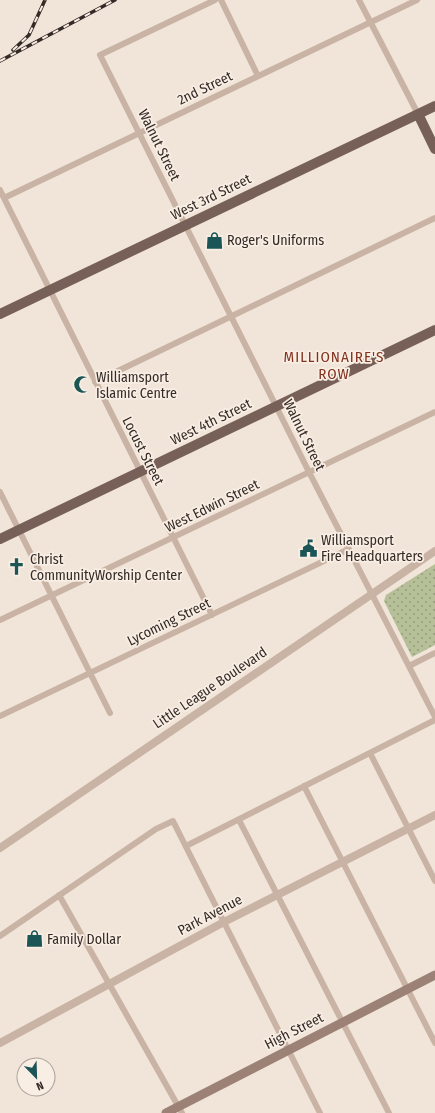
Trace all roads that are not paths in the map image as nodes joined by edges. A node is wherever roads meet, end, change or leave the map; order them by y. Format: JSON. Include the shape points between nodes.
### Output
{"nodes":[{"id":1,"x":215,"y":0,"type":"edge"},
{"id":2,"x":221,"y":0,"type":"edge"},
{"id":3,"x":359,"y":0,"type":"edge"},
{"id":4,"x":417,"y":0,"type":"edge"},
{"id":5,"x":371,"y":22,"type":"junction"},
{"id":6,"x":258,"y":76,"type":"junction"},
{"id":7,"x":435,"y":106,"type":"edge"},
{"id":8,"x":418,"y":114,"type":"junction"},
{"id":9,"x":140,"y":133,"type":"junction"},
{"id":10,"x":435,"y":149,"type":"edge"},
{"id":11,"x":0,"y":190,"type":"edge"},
{"id":12,"x":4,"y":198,"type":"junction"},
{"id":13,"x":435,"y":218,"type":"edge"},
{"id":14,"x":185,"y":225,"type":"junction"},
{"id":15,"x":49,"y":290,"type":"junction"},
{"id":16,"x":0,"y":314,"type":"edge"},
{"id":17,"x":232,"y":316,"type":"junction"},
{"id":18,"x":435,"y":330,"type":"edge"},
{"id":19,"x":95,"y":382,"type":"junction"},
{"id":20,"x":277,"y":406,"type":"junction"},
{"id":21,"x":435,"y":412,"type":"edge"},
{"id":22,"x":140,"y":472,"type":"junction"},
{"id":23,"x":309,"y":472,"type":"junction"},
{"id":24,"x":0,"y":492,"type":"edge"},
{"id":25,"x":19,"y":530,"type":"junction"},
{"id":26,"x":173,"y":538,"type":"junction"},
{"id":27,"x":0,"y":539,"type":"edge"},
{"id":28,"x":349,"y":549,"type":"junction"},
{"id":29,"x":435,"y":551,"type":"edge"},
{"id":30,"x":371,"y":593,"type":"junction"},
{"id":31,"x":52,"y":596,"type":"junction"},
{"id":32,"x":212,"y":615,"type":"junction"},
{"id":33,"x":0,"y":620,"type":"edge"},
{"id":34,"x":435,"y":653,"type":"edge"},
{"id":35,"x":409,"y":666,"type":"junction"},
{"id":36,"x":90,"y":673,"type":"junction"},
{"id":37,"x":110,"y":713,"type":"dead end"},
{"id":38,"x":0,"y":716,"type":"edge"},
{"id":39,"x":435,"y":718,"type":"edge"},
{"id":40,"x":370,"y":752,"type":"junction"},
{"id":41,"x":304,"y":786,"type":"junction"},
{"id":42,"x":435,"y":815,"type":"edge"},
{"id":43,"x":238,"y":820,"type":"junction"},
{"id":44,"x":408,"y":828,"type":"junction"},
{"id":45,"x":186,"y":846,"type":"junction"},
{"id":46,"x":0,"y":848,"type":"edge"},
{"id":47,"x":342,"y":862,"type":"junction"},
{"id":48,"x":435,"y":881,"type":"edge"},
{"id":49,"x":59,"y":895,"type":"junction"},
{"id":50,"x":278,"y":895,"type":"junction"},
{"id":51,"x":224,"y":922,"type":"junction"},
{"id":52,"x":0,"y":936,"type":"edge"},
{"id":53,"x":435,"y":975,"type":"edge"},
{"id":54,"x":110,"y":984,"type":"junction"},
{"id":55,"x":407,"y":989,"type":"junction"},
{"id":56,"x":342,"y":1022,"type":"junction"},
{"id":57,"x":0,"y":1043,"type":"edge"},
{"id":58,"x":435,"y":1043,"type":"edge"},
{"id":59,"x":288,"y":1050,"type":"junction"},
{"id":60,"x":180,"y":1110,"type":"edge"},
{"id":61,"x":166,"y":1113,"type":"edge"},
{"id":62,"x":320,"y":1113,"type":"edge"},
{"id":63,"x":388,"y":1113,"type":"edge"}],
"edges":[{"from":1,"to":9,"type":"street","name":"Walnut Street","via":[[100,55]]},
{"from":2,"to":6,"type":"street"},
{"from":3,"to":5,"type":"street"},
{"from":4,"to":5,"type":"street","name":"2nd Street"},
{"from":5,"to":6,"type":"street","name":"2nd Street"},
{"from":5,"to":8,"type":"street"},
{"from":6,"to":9,"type":"street","name":"2nd Street"},
{"from":7,"to":8,"type":"main road","name":"West 3rd Street"},
{"from":8,"to":10,"type":"main road"},
{"from":8,"to":14,"type":"main road","name":"West 3rd Street"},
{"from":9,"to":12,"type":"street","name":"2nd Street"},
{"from":9,"to":14,"type":"street","name":"Walnut Street"},
{"from":11,"to":12,"type":"street","name":"Locust Street"},
{"from":12,"to":15,"type":"street","name":"Locust Street"},
{"from":13,"to":17,"type":"street"},
{"from":14,"to":15,"type":"main road","name":"West 3rd Street"},
{"from":14,"to":17,"type":"street","name":"Walnut Street"},
{"from":15,"to":16,"type":"main road","name":"West 3rd Street"},
{"from":15,"to":19,"type":"street","name":"Locust Street"},
{"from":17,"to":19,"type":"street"},
{"from":17,"to":20,"type":"street","name":"Walnut Street"},
{"from":18,"to":20,"type":"main road","name":"West 4th Street"},
{"from":19,"to":22,"type":"street","name":"Locust Street"},
{"from":20,"to":22,"type":"main road","name":"West 4th Street"},
{"from":20,"to":23,"type":"street","name":"Walnut Street"},
{"from":21,"to":23,"type":"street","name":"West Edwin Street"},
{"from":22,"to":25,"type":"main road","name":"West 4th Street"},
{"from":22,"to":26,"type":"street","name":"Locust Street"},
{"from":23,"to":26,"type":"street","name":"West Edwin Street"},
{"from":23,"to":28,"type":"street","name":"Walnut Street"},
{"from":24,"to":25,"type":"street"},
{"from":25,"to":27,"type":"main road","name":"West 4th Street"},
{"from":25,"to":31,"type":"street"},
{"from":26,"to":31,"type":"street","name":"West Edwin Street"},
{"from":26,"to":32,"type":"street","name":"Locust Street"},
{"from":28,"to":30,"type":"street","name":"Walnut Street"},
{"from":28,"to":32,"type":"street","name":"Lycoming Street"},
{"from":29,"to":30,"type":"street","name":"Little League Boulevard"},
{"from":30,"to":35,"type":"street","name":"Walnut Street"},
{"from":30,"to":46,"type":"street","name":"Little League Boulevard"},
{"from":31,"to":33,"type":"street","name":"West Edwin Street"},
{"from":31,"to":36,"type":"street"},
{"from":32,"to":36,"type":"street","name":"Lycoming Street"},
{"from":34,"to":35,"type":"street"},
{"from":35,"to":39,"type":"street","name":"Walnut Street"},
{"from":36,"to":37,"type":"street"},
{"from":36,"to":38,"type":"street","name":"Lycoming Street"},
{"from":39,"to":40,"type":"street"},
{"from":40,"to":41,"type":"street"},
{"from":40,"to":44,"type":"street"},
{"from":41,"to":43,"type":"street"},
{"from":41,"to":47,"type":"street"},
{"from":42,"to":44,"type":"street","name":"Park Avenue"},
{"from":43,"to":45,"type":"street"},
{"from":43,"to":50,"type":"street"},
{"from":44,"to":47,"type":"street","name":"Park Avenue"},
{"from":44,"to":48,"type":"street"},
{"from":45,"to":49,"type":"street","via":[[173,821],[156,829]]},
{"from":45,"to":51,"type":"street"},
{"from":47,"to":50,"type":"street","name":"Park Avenue"},
{"from":47,"to":55,"type":"street"},
{"from":49,"to":52,"type":"street"},
{"from":49,"to":54,"type":"street"},
{"from":50,"to":51,"type":"street","name":"Park Avenue"},
{"from":50,"to":56,"type":"street"},
{"from":51,"to":54,"type":"street","name":"Park Avenue"},
{"from":51,"to":59,"type":"street"},
{"from":53,"to":55,"type":"main road","name":"High Street"},
{"from":54,"to":57,"type":"street","name":"Park Avenue"},
{"from":54,"to":60,"type":"street"},
{"from":55,"to":56,"type":"main road","name":"High Street"},
{"from":55,"to":58,"type":"street"},
{"from":56,"to":59,"type":"main road","name":"High Street"},
{"from":56,"to":63,"type":"street"},
{"from":59,"to":60,"type":"main road","name":"High Street"},
{"from":59,"to":62,"type":"street"},
{"from":60,"to":61,"type":"main road","name":"High Street"}]}
